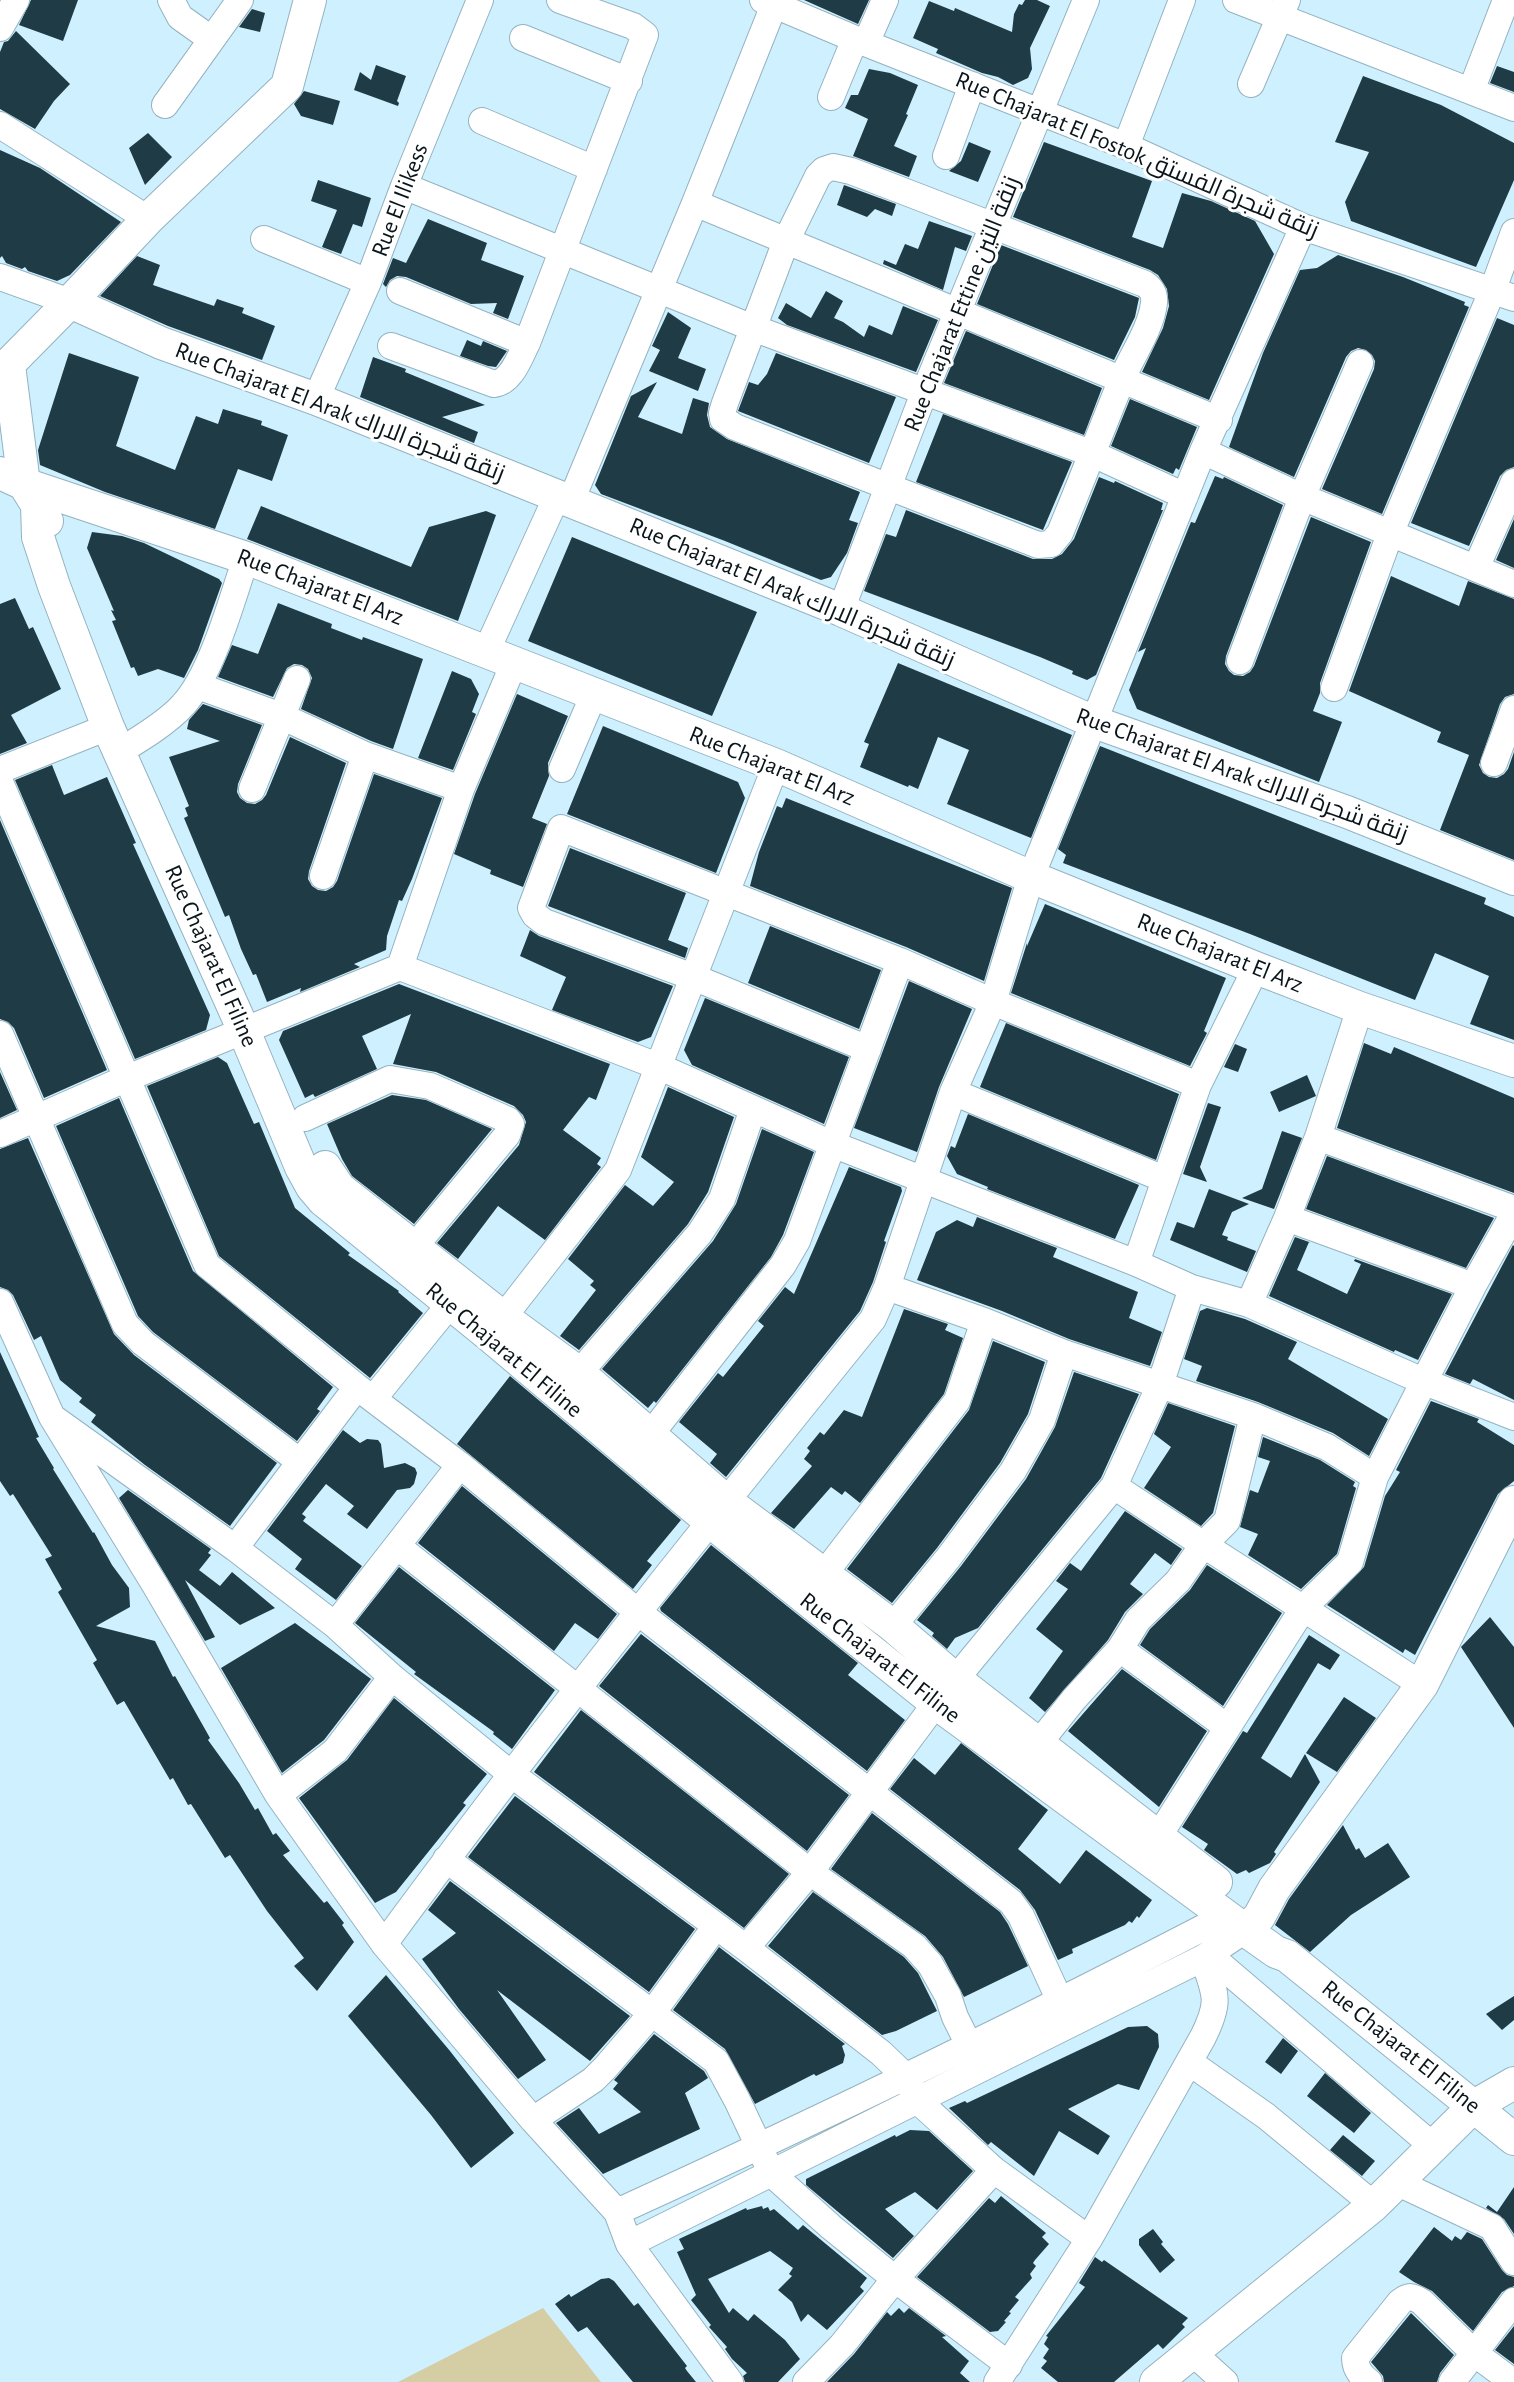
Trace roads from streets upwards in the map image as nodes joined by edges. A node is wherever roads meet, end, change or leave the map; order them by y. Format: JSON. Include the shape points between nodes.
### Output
{"nodes":[{"id":1,"x":16,"y":0,"type":"edge"},
{"id":2,"x":171,"y":0,"type":"edge"},
{"id":3,"x":240,"y":0,"type":"edge"},
{"id":4,"x":310,"y":0,"type":"edge"},
{"id":5,"x":480,"y":0,"type":"edge"},
{"id":6,"x":560,"y":0,"type":"edge"},
{"id":7,"x":885,"y":0,"type":"edge"},
{"id":8,"x":1086,"y":0,"type":"edge"},
{"id":9,"x":1182,"y":0,"type":"edge"},
{"id":10,"x":1236,"y":0,"type":"edge"},
{"id":11,"x":1506,"y":0,"type":"edge"},
{"id":12,"x":771,"y":2,"type":"edge"},
{"id":13,"x":1284,"y":9,"type":"edge"},
{"id":14,"x":0,"y":28,"type":"edge"},
{"id":15,"x":523,"y":38,"type":"dead end"},
{"id":16,"x":211,"y":39,"type":"junction"},
{"id":17,"x":861,"y":41,"type":"junction"},
{"id":18,"x":629,"y":81,"type":"junction"},
{"id":19,"x":1251,"y":84,"type":"dead end"},
{"id":20,"x":972,"y":85,"type":"junction"},
{"id":21,"x":1471,"y":92,"type":"junction"},
{"id":22,"x":831,"y":97,"type":"dead end"},
{"id":23,"x":165,"y":105,"type":"dead end"},
{"id":24,"x":1514,"y":108,"type":"edge"},
{"id":25,"x":1040,"y":111,"type":"junction"},
{"id":26,"x":482,"y":122,"type":"dead end"},
{"id":27,"x":0,"y":124,"type":"edge"},
{"id":28,"x":1125,"y":146,"type":"junction"},
{"id":29,"x":946,"y":156,"type":"dead end"},
{"id":30,"x":594,"y":169,"type":"junction"},
{"id":31,"x":404,"y":186,"type":"junction"},
{"id":32,"x":695,"y":203,"type":"junction"},
{"id":33,"x":148,"y":219,"type":"junction"},
{"id":34,"x":994,"y":227,"type":"junction"},
{"id":35,"x":1303,"y":227,"type":"junction"},
{"id":36,"x":1514,"y":232,"type":"edge"},
{"id":37,"x":264,"y":239,"type":"dead end"},
{"id":38,"x":786,"y":240,"type":"junction"},
{"id":39,"x":562,"y":249,"type":"junction"},
{"id":40,"x":0,"y":277,"type":"edge"},
{"id":41,"x":368,"y":282,"type":"junction"},
{"id":42,"x":659,"y":290,"type":"junction"},
{"id":43,"x":400,"y":291,"type":"dead end"},
{"id":44,"x":1504,"y":294,"type":"edge"},
{"id":45,"x":70,"y":302,"type":"junction"},
{"id":46,"x":959,"y":313,"type":"junction"},
{"id":47,"x":753,"y":328,"type":"junction"},
{"id":48,"x":527,"y":343,"type":"junction"},
{"id":49,"x":391,"y":346,"type":"dead end"},
{"id":50,"x":1360,"y":363,"type":"dead end"},
{"id":51,"x":5,"y":369,"type":"edge"},
{"id":52,"x":1122,"y":379,"type":"junction"},
{"id":53,"x":924,"y":393,"type":"junction"},
{"id":54,"x":316,"y":399,"type":"junction"},
{"id":55,"x":1219,"y":420,"type":"junction"},
{"id":56,"x":1203,"y":451,"type":"junction"},
{"id":57,"x":1093,"y":454,"type":"junction"},
{"id":58,"x":1514,"y":482,"type":"edge"},
{"id":59,"x":20,"y":487,"type":"edge"},
{"id":60,"x":888,"y":488,"type":"junction"},
{"id":61,"x":1185,"y":496,"type":"junction"},
{"id":62,"x":1302,"y":497,"type":"junction"},
{"id":63,"x":564,"y":498,"type":"junction"},
{"id":64,"x":1390,"y":534,"type":"junction"},
{"id":65,"x":246,"y":558,"type":"junction"},
{"id":66,"x":1476,"y":568,"type":"junction"},
{"id":67,"x":1514,"y":584,"type":"edge"},
{"id":68,"x":841,"y":610,"type":"junction"},
{"id":69,"x":500,"y":657,"type":"junction"},
{"id":70,"x":1240,"y":661,"type":"dead end"},
{"id":71,"x":297,"y":679,"type":"dead end"},
{"id":72,"x":198,"y":686,"type":"junction"},
{"id":73,"x":1334,"y":688,"type":"dead end"},
{"id":74,"x":594,"y":694,"type":"junction"},
{"id":75,"x":1514,"y":709,"type":"edge"},
{"id":76,"x":281,"y":716,"type":"junction"},
{"id":77,"x":1095,"y":723,"type":"junction"},
{"id":78,"x":121,"y":740,"type":"junction"},
{"id":79,"x":365,"y":755,"type":"junction"},
{"id":80,"x":1494,"y":763,"type":"dead end"},
{"id":81,"x":776,"y":765,"type":"junction"},
{"id":82,"x":562,"y":769,"type":"dead end"},
{"id":83,"x":0,"y":770,"type":"edge"},
{"id":84,"x":0,"y":782,"type":"edge"},
{"id":85,"x":252,"y":789,"type":"dead end"},
{"id":86,"x":461,"y":789,"type":"junction"},
{"id":87,"x":323,"y":876,"type":"dead end"},
{"id":88,"x":1032,"y":877,"type":"junction"},
{"id":89,"x":1514,"y":879,"type":"edge"},
{"id":90,"x":726,"y":893,"type":"junction"},
{"id":91,"x":900,"y":961,"type":"junction"},
{"id":92,"x":400,"y":967,"type":"junction"},
{"id":93,"x":1256,"y":968,"type":"junction"},
{"id":94,"x":693,"y":977,"type":"junction"},
{"id":95,"x":993,"y":1002,"type":"junction"},
{"id":96,"x":1360,"y":1008,"type":"junction"},
{"id":97,"x":253,"y":1027,"type":"junction"},
{"id":98,"x":0,"y":1034,"type":"edge"},
{"id":99,"x":868,"y":1049,"type":"junction"},
{"id":100,"x":1514,"y":1061,"type":"edge"},
{"id":101,"x":660,"y":1067,"type":"junction"},
{"id":102,"x":126,"y":1078,"type":"junction"},
{"id":103,"x":1198,"y":1085,"type":"junction"},
{"id":104,"x":953,"y":1092,"type":"junction"},
{"id":105,"x":753,"y":1109,"type":"junction"},
{"id":106,"x":37,"y":1118,"type":"junction"},
{"id":107,"x":305,"y":1118,"type":"junction"},
{"id":108,"x":0,"y":1134,"type":"edge"},
{"id":109,"x":1317,"y":1137,"type":"junction"},
{"id":110,"x":832,"y":1144,"type":"junction"},
{"id":111,"x":1164,"y":1179,"type":"junction"},
{"id":112,"x":922,"y":1180,"type":"junction"},
{"id":113,"x":1514,"y":1211,"type":"edge"},
{"id":114,"x":1287,"y":1218,"type":"junction"},
{"id":115,"x":415,"y":1246,"type":"junction"},
{"id":116,"x":1136,"y":1263,"type":"junction"},
{"id":117,"x":1473,"y":1286,"type":"junction"},
{"id":118,"x":887,"y":1287,"type":"junction"},
{"id":119,"x":1192,"y":1288,"type":"junction"},
{"id":120,"x":0,"y":1302,"type":"edge"},
{"id":121,"x":450,"y":1304,"type":"junction"},
{"id":122,"x":1249,"y":1304,"type":"junction"},
{"id":123,"x":984,"y":1321,"type":"junction"},
{"id":124,"x":496,"y":1326,"type":"junction"},
{"id":125,"x":1064,"y":1353,"type":"junction"},
{"id":126,"x":579,"y":1373,"type":"junction"},
{"id":127,"x":1425,"y":1382,"type":"junction"},
{"id":128,"x":1160,"y":1384,"type":"junction"},
{"id":129,"x":365,"y":1393,"type":"junction"},
{"id":130,"x":1253,"y":1416,"type":"junction"},
{"id":131,"x":52,"y":1417,"type":"junction"},
{"id":132,"x":1514,"y":1417,"type":"edge"},
{"id":133,"x":650,"y":1435,"type":"junction"},
{"id":134,"x":299,"y":1461,"type":"junction"},
{"id":135,"x":460,"y":1465,"type":"junction"},
{"id":136,"x":1374,"y":1477,"type":"junction"},
{"id":137,"x":1114,"y":1486,"type":"junction"},
{"id":138,"x":1514,"y":1502,"type":"edge"},
{"id":139,"x":718,"y":1512,"type":"junction"},
{"id":140,"x":1203,"y":1545,"type":"junction"},
{"id":141,"x":397,"y":1546,"type":"junction"},
{"id":142,"x":234,"y":1548,"type":"junction"},
{"id":143,"x":824,"y":1574,"type":"junction"},
{"id":144,"x":1304,"y":1607,"type":"junction"},
{"id":145,"x":638,"y":1612,"type":"junction"},
{"id":146,"x":335,"y":1625,"type":"junction"},
{"id":147,"x":893,"y":1626,"type":"junction"},
{"id":148,"x":1120,"y":1649,"type":"junction"},
{"id":149,"x":392,"y":1677,"type":"junction"},
{"id":150,"x":955,"y":1679,"type":"junction"},
{"id":151,"x":1422,"y":1685,"type":"junction"},
{"id":152,"x":578,"y":1691,"type":"junction"},
{"id":153,"x":936,"y":1703,"type":"junction"},
{"id":154,"x":1227,"y":1727,"type":"junction"},
{"id":155,"x":1039,"y":1743,"type":"junction"},
{"id":156,"x":511,"y":1774,"type":"junction"},
{"id":157,"x":870,"y":1794,"type":"junction"},
{"id":158,"x":278,"y":1795,"type":"junction"},
{"id":159,"x":1158,"y":1837,"type":"junction"},
{"id":160,"x":446,"y":1859,"type":"junction"},
{"id":161,"x":810,"y":1872,"type":"junction"},
{"id":162,"x":1244,"y":1917,"type":"junction"},
{"id":163,"x":716,"y":1926,"type":"junction"},
{"id":164,"x":384,"y":1944,"type":"junction"},
{"id":165,"x":746,"y":1948,"type":"junction"},
{"id":166,"x":1206,"y":1957,"type":"junction"},
{"id":167,"x":1060,"y":2001,"type":"junction"},
{"id":168,"x":652,"y":2012,"type":"junction"},
{"id":169,"x":969,"y":2045,"type":"junction"},
{"id":170,"x":1189,"y":2062,"type":"junction"},
{"id":171,"x":905,"y":2076,"type":"junction"},
{"id":172,"x":1514,"y":2083,"type":"edge"},
{"id":173,"x":918,"y":2101,"type":"junction"},
{"id":174,"x":1474,"y":2106,"type":"junction"},
{"id":175,"x":533,"y":2120,"type":"junction"},
{"id":176,"x":1514,"y":2139,"type":"edge"},
{"id":177,"x":1434,"y":2147,"type":"junction"},
{"id":178,"x":758,"y":2148,"type":"junction"},
{"id":179,"x":994,"y":2170,"type":"junction"},
{"id":180,"x":772,"y":2174,"type":"junction"},
{"id":181,"x":1396,"y":2182,"type":"junction"},
{"id":182,"x":1374,"y":2205,"type":"junction"},
{"id":183,"x":617,"y":2212,"type":"junction"},
{"id":184,"x":1089,"y":2240,"type":"junction"},
{"id":185,"x":629,"y":2244,"type":"junction"},
{"id":186,"x":1514,"y":2262,"type":"edge"},
{"id":187,"x":895,"y":2279,"type":"junction"},
{"id":188,"x":1514,"y":2301,"type":"edge"},
{"id":189,"x":1192,"y":2352,"type":"junction"},
{"id":190,"x":1474,"y":2353,"type":"junction"},
{"id":191,"x":1003,"y":2374,"type":"edge"},
{"id":192,"x":730,"y":2382,"type":"edge"},
{"id":193,"x":806,"y":2382,"type":"edge"},
{"id":194,"x":1156,"y":2382,"type":"edge"},
{"id":195,"x":1225,"y":2382,"type":"edge"},
{"id":196,"x":1369,"y":2382,"type":"edge"},
{"id":197,"x":1452,"y":2382,"type":"edge"},
{"id":198,"x":1513,"y":2382,"type":"edge"}],
"edges":[{"from":1,"to":14,"type":"street"},
{"from":2,"to":16,"type":"street","via":[[180,17]]},
{"from":3,"to":16,"type":"street"},
{"from":4,"to":33,"type":"street","via":[[287,86]]},
{"from":5,"to":31,"type":"street","name":"Rue El Ilikess"},
{"from":6,"to":18,"type":"street","via":[[633,26],[645,35]]},
{"from":7,"to":17,"type":"street"},
{"from":8,"to":25,"type":"street","name":"Rue Chajarat Ettine زنقة التين"},
{"from":9,"to":28,"type":"street"},
{"from":10,"to":13,"type":"street"},
{"from":11,"to":21,"type":"street"},
{"from":12,"to":17,"type":"street","name":"Rue Chajarat El Fostok زنقة شجرة الفستق"},
{"from":12,"to":32,"type":"street"},
{"from":13,"to":19,"type":"street"},
{"from":13,"to":21,"type":"street"},
{"from":15,"to":18,"type":"street"},
{"from":16,"to":23,"type":"street"},
{"from":17,"to":20,"type":"street","name":"Rue Chajarat El Fostok زنقة شجرة الفستق"},
{"from":17,"to":22,"type":"street"},
{"from":18,"to":30,"type":"street"},
{"from":20,"to":25,"type":"street","name":"Rue Chajarat El Fostok زنقة شجرة الفستق"},
{"from":20,"to":29,"type":"street"},
{"from":21,"to":24,"type":"street"},
{"from":25,"to":28,"type":"street","name":"Rue Chajarat El Fostok زنقة شجرة الفستق"},
{"from":25,"to":34,"type":"street","name":"Rue Chajarat Ettine زنقة التين"},
{"from":26,"to":30,"type":"street"},
{"from":27,"to":33,"type":"street"},
{"from":28,"to":35,"type":"street","name":"Rue Chajarat El Fostok زنقة شجرة الفستق"},
{"from":30,"to":39,"type":"street"},
{"from":31,"to":39,"type":"street"},
{"from":31,"to":41,"type":"street","name":"Rue El Ilikess"},
{"from":32,"to":38,"type":"street"},
{"from":32,"to":42,"type":"street"},
{"from":33,"to":45,"type":"street"},
{"from":34,"to":38,"type":"street","via":[[833,167],[818,176]]},
{"from":34,"to":46,"type":"street","name":"Rue Chajarat Ettine زنقة التين"},
{"from":34,"to":52,"type":"street","via":[[1151,288],[1151,316]]},
{"from":35,"to":44,"type":"street","name":"Rue Chajarat El Fostok زنقة شجرة الفستق"},
{"from":35,"to":55,"type":"street"},
{"from":36,"to":44,"type":"street"},
{"from":37,"to":41,"type":"street"},
{"from":38,"to":46,"type":"street"},
{"from":38,"to":47,"type":"street"},
{"from":39,"to":42,"type":"street"},
{"from":39,"to":48,"type":"street"},
{"from":40,"to":45,"type":"street"},
{"from":41,"to":54,"type":"street","name":"Rue El Ilikess"},
{"from":42,"to":47,"type":"street"},
{"from":42,"to":63,"type":"street"},
{"from":43,"to":48,"type":"street"},
{"from":44,"to":64,"type":"street"},
{"from":45,"to":51,"type":"street"},
{"from":45,"to":54,"type":"street","name":"Rue Chajarat El Arak زنقة شجرة الاراك","via":[[161,343]]},
{"from":46,"to":52,"type":"street"},
{"from":46,"to":53,"type":"street","name":"Rue Chajarat Ettine زنقة التين"},
{"from":47,"to":53,"type":"street"},
{"from":47,"to":60,"type":"street","via":[[725,403],[723,419]]},
{"from":48,"to":49,"type":"street","via":[[512,372],[494,384]]},
{"from":50,"to":62,"type":"street"},
{"from":51,"to":59,"type":"street","name":"Rue Chajarat El Filine"},
{"from":52,"to":55,"type":"street"},
{"from":52,"to":57,"type":"street"},
{"from":53,"to":57,"type":"street"},
{"from":53,"to":60,"type":"street","name":"Rue Chajarat Ettine زنقة التين"},
{"from":54,"to":63,"type":"street","name":"Rue Chajarat El Arak زنقة شجرة الاراك"},
{"from":55,"to":56,"type":"street"},
{"from":56,"to":61,"type":"street"},
{"from":56,"to":62,"type":"street"},
{"from":57,"to":60,"type":"street","via":[[1060,533],[1045,546]]},
{"from":57,"to":61,"type":"street"},
{"from":58,"to":66,"type":"street"},
{"from":59,"to":65,"type":"street","name":"Rue Chajarat El Arz"},
{"from":59,"to":78,"type":"street","name":"Rue Chajarat El Filine","via":[[54,586]]},
{"from":60,"to":68,"type":"street","name":"Rue Chajarat Ettine زنقة التين"},
{"from":61,"to":77,"type":"street"},
{"from":62,"to":64,"type":"street"},
{"from":62,"to":70,"type":"street"},
{"from":63,"to":68,"type":"street","name":"Rue Chajarat El Arak زنقة شجرة الاراك"},
{"from":63,"to":69,"type":"street"},
{"from":64,"to":66,"type":"street"},
{"from":64,"to":73,"type":"street"},
{"from":65,"to":69,"type":"street","name":"Rue Chajarat El Arz"},
{"from":65,"to":72,"type":"street"},
{"from":66,"to":67,"type":"street"},
{"from":68,"to":77,"type":"street","name":"Rue Chajarat El Arak زنقة شجرة الاراك"},
{"from":69,"to":74,"type":"street","name":"Rue Chajarat El Arz"},
{"from":69,"to":86,"type":"street"},
{"from":71,"to":76,"type":"street"},
{"from":72,"to":76,"type":"street"},
{"from":72,"to":78,"type":"street","via":[[182,706]]},
{"from":74,"to":81,"type":"street","name":"Rue Chajarat El Arz"},
{"from":74,"to":82,"type":"street"},
{"from":75,"to":80,"type":"street"},
{"from":76,"to":79,"type":"street"},
{"from":76,"to":85,"type":"street"},
{"from":77,"to":88,"type":"street"},
{"from":77,"to":89,"type":"street","name":"Rue Chajarat El Arak زنقة شجرة الاراك","via":[[1347,812]]},
{"from":78,"to":83,"type":"street"},
{"from":78,"to":97,"type":"street","name":"Rue Chajarat El Filine"},
{"from":79,"to":86,"type":"street"},
{"from":79,"to":87,"type":"street"},
{"from":81,"to":88,"type":"street","name":"Rue Chajarat El Arz"},
{"from":81,"to":90,"type":"street"},
{"from":84,"to":102,"type":"street"},
{"from":86,"to":92,"type":"street"},
{"from":88,"to":93,"type":"street","name":"Rue Chajarat El Arz"},
{"from":88,"to":95,"type":"street"},
{"from":90,"to":91,"type":"street"},
{"from":90,"to":94,"type":"street"},
{"from":90,"to":94,"type":"street","via":[[561,828],[531,908],[535,915],[557,927]]},
{"from":91,"to":95,"type":"street"},
{"from":91,"to":99,"type":"street"},
{"from":92,"to":97,"type":"street"},
{"from":92,"to":101,"type":"street"},
{"from":93,"to":96,"type":"street","name":"Rue Chajarat El Arz"},
{"from":93,"to":103,"type":"street"},
{"from":94,"to":99,"type":"street"},
{"from":94,"to":101,"type":"street"},
{"from":95,"to":103,"type":"street"},
{"from":95,"to":104,"type":"street"},
{"from":96,"to":100,"type":"street","name":"Rue Chajarat El Arz"},
{"from":96,"to":109,"type":"street"},
{"from":97,"to":102,"type":"street"},
{"from":97,"to":107,"type":"street","name":"Rue Chajarat El Filine"},
{"from":97,"to":121,"type":"street","name":"Rue Chajarat El Filine","via":[[301,1167],[312,1187],[342,1217]]},
{"from":98,"to":106,"type":"street"},
{"from":99,"to":110,"type":"street"},
{"from":101,"to":105,"type":"street"},
{"from":101,"to":124,"type":"street","via":[[618,1170]]},
{"from":102,"to":106,"type":"street"},
{"from":102,"to":129,"type":"street","via":[[207,1265]]},
{"from":103,"to":111,"type":"street"},
{"from":104,"to":111,"type":"street"},
{"from":104,"to":112,"type":"street"},
{"from":105,"to":110,"type":"street"},
{"from":105,"to":126,"type":"street","via":[[722,1199],[700,1233]]},
{"from":106,"to":108,"type":"street"},
{"from":106,"to":134,"type":"street","via":[[125,1324],[143,1343]]},
{"from":107,"to":115,"type":"street","name":"Rue Chajarat El Filine","via":[[327,1173],[339,1188]]},
{"from":107,"to":115,"type":"street","via":[[390,1079],[430,1086],[512,1124]]},
{"from":109,"to":113,"type":"street"},
{"from":109,"to":114,"type":"street"},
{"from":110,"to":112,"type":"street"},
{"from":110,"to":133,"type":"street","via":[[797,1241],[783,1265]]},
{"from":111,"to":116,"type":"street"},
{"from":112,"to":116,"type":"street"},
{"from":112,"to":118,"type":"street"},
{"from":113,"to":117,"type":"street"},
{"from":114,"to":117,"type":"street"},
{"from":114,"to":122,"type":"street"},
{"from":115,"to":124,"type":"street","name":"Rue Chajarat El Filine"},
{"from":116,"to":119,"type":"street"},
{"from":117,"to":127,"type":"street"},
{"from":118,"to":123,"type":"street"},
{"from":118,"to":139,"type":"street","via":[[873,1319]]},
{"from":119,"to":122,"type":"street"},
{"from":119,"to":128,"type":"street"},
{"from":120,"to":131,"type":"street"},
{"from":121,"to":124,"type":"street","name":"Rue Chajarat El Filine"},
{"from":121,"to":129,"type":"street"},
{"from":122,"to":127,"type":"street"},
{"from":123,"to":125,"type":"street"},
{"from":123,"to":143,"type":"street","via":[[957,1401]]},
{"from":124,"to":126,"type":"street","name":"Rue Chajarat El Filine"},
{"from":124,"to":139,"type":"street","name":"Rue Chajarat El Filine"},
{"from":125,"to":128,"type":"street"},
{"from":125,"to":147,"type":"street","via":[[1042,1420],[1013,1471]]},
{"from":126,"to":133,"type":"street","name":"Rue Chajarat El Filine"},
{"from":127,"to":132,"type":"street"},
{"from":127,"to":136,"type":"street"},
{"from":128,"to":130,"type":"street"},
{"from":128,"to":137,"type":"street"},
{"from":129,"to":134,"type":"street"},
{"from":129,"to":135,"type":"street"},
{"from":130,"to":136,"type":"street","via":[[1327,1447]]},
{"from":130,"to":140,"type":"street","via":[[1227,1521]]},
{"from":131,"to":142,"type":"street"},
{"from":131,"to":158,"type":"street"},
{"from":133,"to":139,"type":"street","name":"Rue Chajarat El Filine"},
{"from":134,"to":142,"type":"street"},
{"from":135,"to":141,"type":"street"},
{"from":135,"to":145,"type":"street"},
{"from":136,"to":144,"type":"street","via":[[1350,1562]]},
{"from":137,"to":140,"type":"street"},
{"from":137,"to":150,"type":"street"},
{"from":138,"to":151,"type":"street"},
{"from":139,"to":143,"type":"street","name":"Rue Chajarat El Filine"},
{"from":139,"to":145,"type":"street"},
{"from":139,"to":153,"type":"street","name":"Rue Chajarat El Filine"},
{"from":140,"to":144,"type":"street"},
{"from":140,"to":148,"type":"street","via":[[1178,1581],[1138,1620]]},
{"from":141,"to":146,"type":"street"},
{"from":141,"to":152,"type":"street"},
{"from":142,"to":146,"type":"street"},
{"from":143,"to":147,"type":"street","name":"Rue Chajarat El Filine"},
{"from":144,"to":151,"type":"street"},
{"from":144,"to":154,"type":"street"},
{"from":145,"to":152,"type":"street"},
{"from":145,"to":157,"type":"street"},
{"from":146,"to":149,"type":"street"},
{"from":147,"to":150,"type":"street","name":"Rue Chajarat El Filine"},
{"from":148,"to":154,"type":"street"},
{"from":148,"to":155,"type":"street"},
{"from":149,"to":156,"type":"street"},
{"from":149,"to":158,"type":"street","via":[[335,1751]]},
{"from":150,"to":153,"type":"street"},
{"from":150,"to":155,"type":"street","name":"Rue Chajarat El Filine"},
{"from":151,"to":162,"type":"street","via":[[1274,1889]]},
{"from":152,"to":156,"type":"street"},
{"from":152,"to":161,"type":"street"},
{"from":153,"to":157,"type":"street"},
{"from":153,"to":162,"type":"street","name":"Rue Chajarat El Filine"},
{"from":154,"to":159,"type":"street"},
{"from":155,"to":159,"type":"street","name":"Rue Chajarat El Filine"},
{"from":156,"to":160,"type":"street"},
{"from":156,"to":163,"type":"street"},
{"from":157,"to":161,"type":"street"},
{"from":157,"to":167,"type":"street","via":[[1011,1902]]},
{"from":158,"to":164,"type":"street"},
{"from":159,"to":162,"type":"street","name":"Rue Chajarat El Filine"},
{"from":160,"to":164,"type":"street"},
{"from":160,"to":168,"type":"street"},
{"from":161,"to":165,"type":"street"},
{"from":161,"to":169,"type":"street","via":[[914,1946],[930,1964],[948,1996]]},
{"from":162,"to":166,"type":"street"},
{"from":162,"to":167,"type":"street"},
{"from":162,"to":174,"type":"street","name":"Rue Chajarat El Filine","via":[[1276,1952],[1287,1956]]},
{"from":163,"to":165,"type":"street"},
{"from":163,"to":168,"type":"street"},
{"from":164,"to":175,"type":"street"},
{"from":165,"to":171,"type":"street"},
{"from":166,"to":170,"type":"street","via":[[1216,1994],[1215,2007]]},
{"from":166,"to":173,"type":"street"},
{"from":166,"to":177,"type":"street"},
{"from":167,"to":169,"type":"street"},
{"from":168,"to":175,"type":"street","via":[[592,2080]]},
{"from":168,"to":178,"type":"street","via":[[716,2061]]},
{"from":169,"to":171,"type":"street"},
{"from":170,"to":182,"type":"street","via":[[1266,2116]]},
{"from":170,"to":184,"type":"street"},
{"from":171,"to":173,"type":"street"},
{"from":171,"to":178,"type":"street"},
{"from":172,"to":174,"type":"street"},
{"from":173,"to":179,"type":"street"},
{"from":173,"to":180,"type":"street"},
{"from":174,"to":176,"type":"street","name":"Rue Chajarat El Filine"},
{"from":174,"to":177,"type":"street"},
{"from":175,"to":183,"type":"street"},
{"from":177,"to":181,"type":"street"},
{"from":178,"to":180,"type":"street"},
{"from":178,"to":183,"type":"street"},
{"from":179,"to":184,"type":"street"},
{"from":179,"to":187,"type":"street"},
{"from":180,"to":185,"type":"street"},
{"from":180,"to":187,"type":"street"},
{"from":181,"to":182,"type":"street"},
{"from":181,"to":186,"type":"street","via":[[1492,2227]]},
{"from":182,"to":189,"type":"street"},
{"from":183,"to":185,"type":"street"},
{"from":184,"to":191,"type":"street"},
{"from":185,"to":192,"type":"street"},
{"from":187,"to":191,"type":"street"},
{"from":187,"to":193,"type":"street","via":[[842,2345]]},
{"from":188,"to":190,"type":"street"},
{"from":189,"to":194,"type":"street"},
{"from":189,"to":195,"type":"street"},
{"from":190,"to":196,"type":"street","via":[[1422,2302],[1407,2297],[1355,2358],[1358,2372]]},
{"from":190,"to":197,"type":"street"},
{"from":190,"to":198,"type":"street"}]}
